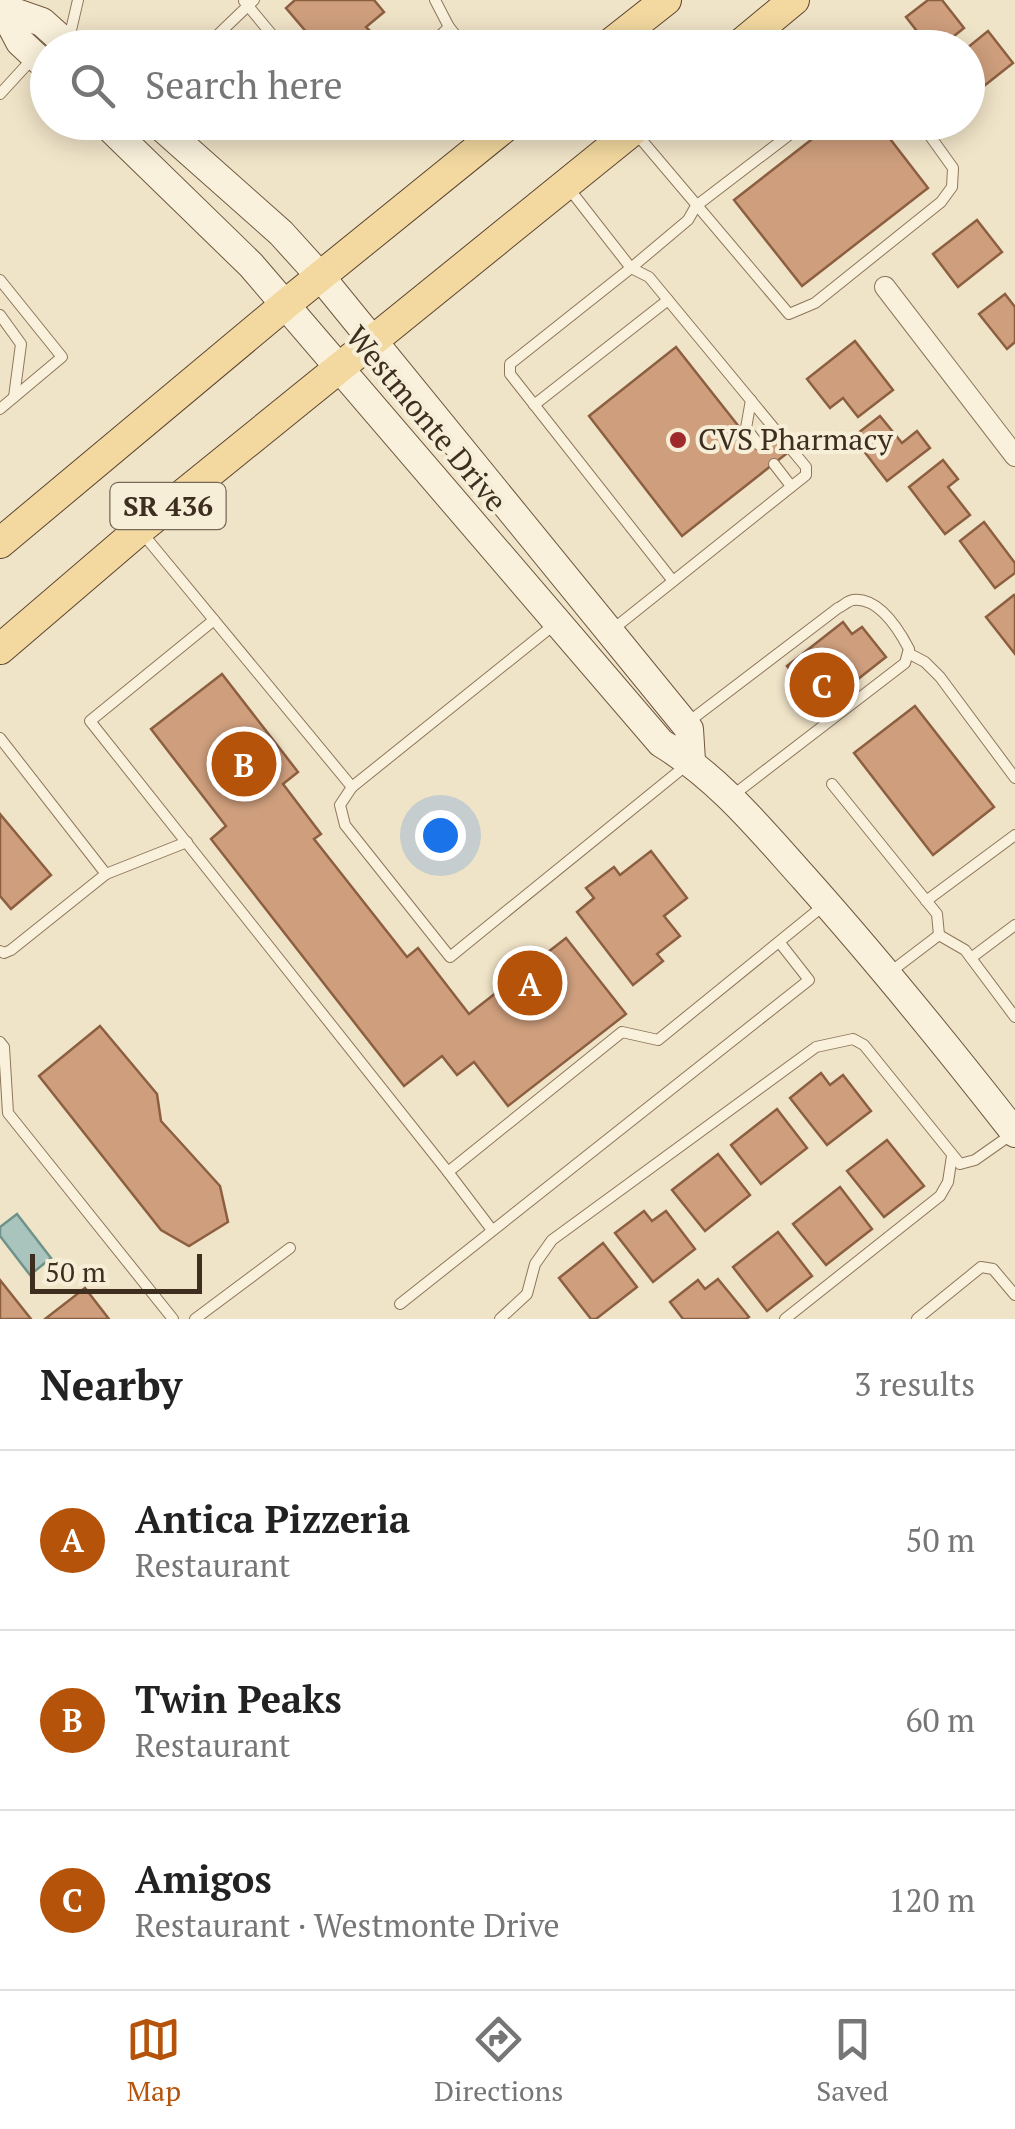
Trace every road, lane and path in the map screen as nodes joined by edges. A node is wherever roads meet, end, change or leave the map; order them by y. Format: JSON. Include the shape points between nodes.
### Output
{"nodes":[{"id":1,"x":78,"y":0,"type":"edge"},
{"id":2,"x":435,"y":0,"type":"edge"},
{"id":3,"x":666,"y":0,"type":"edge"},
{"id":4,"x":794,"y":0,"type":"edge"},
{"id":5,"x":248,"y":2,"type":"edge"},
{"id":6,"x":2,"y":6,"type":"edge"},
{"id":7,"x":449,"y":28,"type":"edge"},
{"id":8,"x":51,"y":30,"type":"edge"},
{"id":9,"x":72,"y":30,"type":"edge"},
{"id":10,"x":221,"y":30,"type":"edge"},
{"id":11,"x":269,"y":30,"type":"edge"},
{"id":12,"x":628,"y":30,"type":"edge"},
{"id":13,"x":758,"y":30,"type":"edge"},
{"id":14,"x":30,"y":52,"type":"edge"},
{"id":15,"x":30,"y":71,"type":"edge"},
{"id":16,"x":0,"y":94,"type":"edge"},
{"id":17,"x":123,"y":140,"type":"edge"},
{"id":18,"x":176,"y":140,"type":"edge"},
{"id":19,"x":488,"y":140,"type":"edge"},
{"id":20,"x":621,"y":140,"type":"edge"},
{"id":21,"x":648,"y":140,"type":"edge"},
{"id":22,"x":782,"y":140,"type":"edge"},
{"id":23,"x":933,"y":140,"type":"edge"},
{"id":24,"x":566,"y":185,"type":"junction"},
{"id":25,"x":696,"y":206,"type":"junction"},
{"id":26,"x":631,"y":268,"type":"junction"},
{"id":27,"x":320,"y":276,"type":"junction"},
{"id":28,"x":0,"y":280,"type":"edge"},
{"id":29,"x":885,"y":287,"type":"dead end"},
{"id":30,"x":668,"y":300,"type":"junction"},
{"id":31,"x":286,"y":304,"type":"junction"},
{"id":32,"x":0,"y":315,"type":"edge"},
{"id":33,"x":372,"y":341,"type":"junction"},
{"id":34,"x":339,"y":367,"type":"junction"},
{"id":35,"x":14,"y":398,"type":"junction"},
{"id":36,"x":751,"y":400,"type":"junction"},
{"id":37,"x":534,"y":405,"type":"junction"},
{"id":38,"x":0,"y":410,"type":"edge"},
{"id":39,"x":759,"y":444,"type":"dead end"},
{"id":40,"x":1015,"y":456,"type":"edge"},
{"id":41,"x":774,"y":464,"type":"dead end"},
{"id":42,"x":792,"y":486,"type":"junction"},
{"id":43,"x":140,"y":530,"type":"junction"},
{"id":44,"x":7,"y":532,"type":"edge"},
{"id":45,"x":672,"y":581,"type":"junction"},
{"id":46,"x":214,"y":620,"type":"junction"},
{"id":47,"x":557,"y":623,"type":"junction"},
{"id":48,"x":609,"y":632,"type":"junction"},
{"id":49,"x":0,"y":648,"type":"edge"},
{"id":50,"x":908,"y":654,"type":"junction"},
{"id":51,"x":685,"y":725,"type":"junction"},
{"id":52,"x":0,"y":738,"type":"edge"},
{"id":53,"x":691,"y":761,"type":"junction"},
{"id":54,"x":1015,"y":778,"type":"edge"},
{"id":55,"x":832,"y":784,"type":"dead end"},
{"id":56,"x":352,"y":787,"type":"junction"},
{"id":57,"x":731,"y":797,"type":"junction"},
{"id":58,"x":1015,"y":835,"type":"edge"},
{"id":59,"x":186,"y":842,"type":"junction"},
{"id":60,"x":106,"y":874,"type":"junction"},
{"id":61,"x":926,"y":901,"type":"junction"},
{"id":62,"x":826,"y":904,"type":"junction"},
{"id":63,"x":1015,"y":925,"type":"edge"},
{"id":64,"x":938,"y":935,"type":"junction"},
{"id":65,"x":780,"y":943,"type":"junction"},
{"id":66,"x":0,"y":951,"type":"edge"},
{"id":67,"x":971,"y":958,"type":"junction"},
{"id":68,"x":888,"y":973,"type":"junction"},
{"id":69,"x":1015,"y":1017,"type":"edge"},
{"id":70,"x":1,"y":1046,"type":"edge"},
{"id":71,"x":1015,"y":1132,"type":"edge"},
{"id":72,"x":952,"y":1156,"type":"junction"},
{"id":73,"x":448,"y":1172,"type":"junction"},
{"id":74,"x":492,"y":1230,"type":"junction"},
{"id":75,"x":290,"y":1248,"type":"dead end"},
{"id":76,"x":1015,"y":1295,"type":"edge"},
{"id":77,"x":400,"y":1304,"type":"dead end"},
{"id":78,"x":173,"y":1319,"type":"edge"},
{"id":79,"x":195,"y":1319,"type":"edge"},
{"id":80,"x":500,"y":1319,"type":"edge"},
{"id":81,"x":786,"y":1319,"type":"edge"},
{"id":82,"x":917,"y":1319,"type":"edge"}],
"edges":[{"from":1,"to":9,"type":"lane"},
{"from":2,"to":7,"type":"lane"},
{"from":3,"to":12,"type":"main road"},
{"from":4,"to":13,"type":"main road"},
{"from":5,"to":10,"type":"lane"},
{"from":5,"to":11,"type":"lane"},
{"from":6,"to":8,"type":"street"},
{"from":6,"to":14,"type":"street"},
{"from":15,"to":16,"type":"lane"},
{"from":17,"to":31,"type":"street","name":"Westmonte Drive"},
{"from":18,"to":27,"type":"street","name":"Westmonte Drive","via":[[282,233]]},
{"from":19,"to":27,"type":"main road","number":"SR 436"},
{"from":20,"to":24,"type":"main road","number":"SR 436"},
{"from":21,"to":25,"type":"lane"},
{"from":22,"to":25,"type":"lane"},
{"from":23,"to":25,"type":"lane","via":[[953,168],[942,202],[802,311],[789,314]]},
{"from":24,"to":26,"type":"lane"},
{"from":24,"to":33,"type":"main road","number":"SR 436"},
{"from":25,"to":26,"type":"lane"},
{"from":26,"to":30,"type":"lane"},
{"from":26,"to":37,"type":"lane","via":[[510,364],[510,374]]},
{"from":27,"to":31,"type":"main road","number":"SR 436"},
{"from":27,"to":33,"type":"street","name":"Westmonte Drive"},
{"from":28,"to":35,"type":"lane","via":[[62,358]]},
{"from":29,"to":40,"type":"street"},
{"from":30,"to":36,"type":"lane"},
{"from":30,"to":37,"type":"lane"},
{"from":31,"to":34,"type":"street","name":"Westmonte Drive"},
{"from":31,"to":44,"type":"main road","number":"SR 436"},
{"from":32,"to":35,"type":"lane","via":[[21,344]]},
{"from":33,"to":34,"type":"main road","number":"SR 436"},
{"from":33,"to":48,"type":"street","name":"Westmonte Drive"},
{"from":34,"to":43,"type":"main road","number":"SR 436"},
{"from":34,"to":47,"type":"street","name":"Westmonte Drive"},
{"from":35,"to":38,"type":"lane"},
{"from":36,"to":39,"type":"lane","via":[[746,428]]},
{"from":36,"to":42,"type":"lane","via":[[806,467]]},
{"from":37,"to":45,"type":"lane"},
{"from":41,"to":42,"type":"lane"},
{"from":42,"to":45,"type":"lane"},
{"from":43,"to":46,"type":"lane"},
{"from":43,"to":49,"type":"main road","number":"SR 436"},
{"from":45,"to":48,"type":"lane"},
{"from":46,"to":56,"type":"lane"},
{"from":46,"to":59,"type":"lane","via":[[90,720]]},
{"from":47,"to":53,"type":"street","name":"Westmonte Drive","via":[[661,743]]},
{"from":47,"to":56,"type":"lane"},
{"from":48,"to":51,"type":"street","name":"Westmonte Drive"},
{"from":50,"to":51,"type":"lane","via":[[902,635],[874,605],[853,600]]},
{"from":50,"to":54,"type":"lane","via":[[940,677]]},
{"from":50,"to":57,"type":"lane","via":[[905,664]]},
{"from":51,"to":53,"type":"street","name":"Westmonte Drive"},
{"from":52,"to":60,"type":"lane"},
{"from":53,"to":56,"type":"lane","via":[[450,957],[344,825],[340,805]]},
{"from":53,"to":57,"type":"street","name":"Westmonte Drive"},
{"from":55,"to":61,"type":"lane"},
{"from":57,"to":62,"type":"street","name":"Westmonte Drive"},
{"from":58,"to":61,"type":"lane"},
{"from":59,"to":60,"type":"lane"},
{"from":59,"to":73,"type":"lane"},
{"from":60,"to":66,"type":"lane","via":[[11,950]]},
{"from":61,"to":64,"type":"lane","via":[[936,914]]},
{"from":62,"to":65,"type":"lane"},
{"from":62,"to":68,"type":"street","name":"Westmonte Drive"},
{"from":63,"to":67,"type":"lane"},
{"from":64,"to":67,"type":"lane"},
{"from":64,"to":68,"type":"lane"},
{"from":65,"to":73,"type":"lane","via":[[658,1040],[622,1032]]},
{"from":65,"to":74,"type":"lane","via":[[809,980]]},
{"from":67,"to":69,"type":"lane"},
{"from":68,"to":71,"type":"street","name":"Westmonte Drive"},
{"from":70,"to":78,"type":"lane","via":[[8,1113]]},
{"from":71,"to":72,"type":"lane","via":[[967,1164]]},
{"from":72,"to":80,"type":"lane","via":[[864,1045],[852,1040],[816,1047],[552,1240],[535,1264],[527,1294]]},
{"from":72,"to":81,"type":"lane","via":[[940,1196]]},
{"from":73,"to":74,"type":"lane"},
{"from":74,"to":77,"type":"lane"},
{"from":75,"to":79,"type":"lane"},
{"from":76,"to":82,"type":"lane","via":[[993,1269],[981,1268]]}]}
